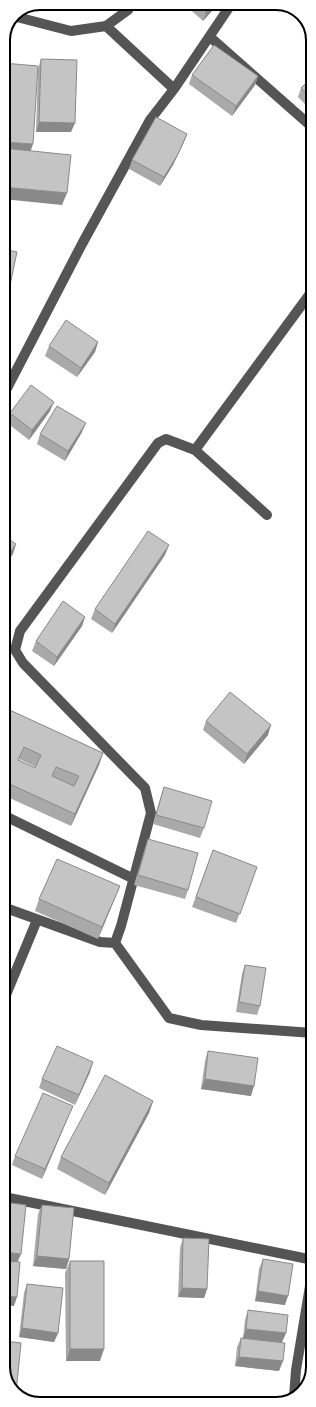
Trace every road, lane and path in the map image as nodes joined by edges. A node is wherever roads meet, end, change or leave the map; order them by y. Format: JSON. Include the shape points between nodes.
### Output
{"nodes":[{"id":1,"x":128,"y":10,"type":"edge"},
{"id":2,"x":227,"y":10,"type":"edge"},
{"id":3,"x":20,"y":18,"type":"edge"},
{"id":4,"x":106,"y":26,"type":"junction"},
{"id":5,"x":210,"y":37,"type":"junction"},
{"id":6,"x":174,"y":89,"type":"junction"},
{"id":7,"x":306,"y":122,"type":"edge"},
{"id":8,"x":306,"y":299,"type":"edge"},
{"id":9,"x":10,"y":383,"type":"edge"},
{"id":10,"x":195,"y":450,"type":"junction"},
{"id":11,"x":267,"y":515,"type":"dead end"},
{"id":12,"x":10,"y":818,"type":"edge"},
{"id":13,"x":134,"y":879,"type":"junction"},
{"id":14,"x":10,"y":910,"type":"edge"},
{"id":15,"x":37,"y":920,"type":"junction"},
{"id":16,"x":115,"y":943,"type":"junction"},
{"id":17,"x":10,"y":987,"type":"edge"},
{"id":18,"x":306,"y":1032,"type":"edge"},
{"id":19,"x":10,"y":1198,"type":"edge"},
{"id":20,"x":306,"y":1259,"type":"edge"},
{"id":21,"x":306,"y":1310,"type":"edge"},
{"id":22,"x":294,"y":1391,"type":"edge"}],
"edges":[{"from":1,"to":4,"type":"street"},
{"from":2,"to":5,"type":"street"},
{"from":3,"to":4,"type":"street","via":[[71,31]]},
{"from":4,"to":6,"type":"street"},
{"from":5,"to":6,"type":"street"},
{"from":5,"to":7,"type":"street"},
{"from":6,"to":9,"type":"street","via":[[150,120]]},
{"from":8,"to":10,"type":"street"},
{"from":10,"to":11,"type":"street"},
{"from":10,"to":13,"type":"street","via":[[166,439],[158,443],[20,631],[15,650],[22,663],[145,788],[151,813]]},
{"from":12,"to":13,"type":"street"},
{"from":13,"to":16,"type":"street"},
{"from":14,"to":15,"type":"street"},
{"from":15,"to":16,"type":"street","via":[[100,942]]},
{"from":15,"to":17,"type":"street"},
{"from":16,"to":18,"type":"street","via":[[169,1018],[201,1025]]},
{"from":19,"to":20,"type":"street"},
{"from":21,"to":22,"type":"street"}]}
